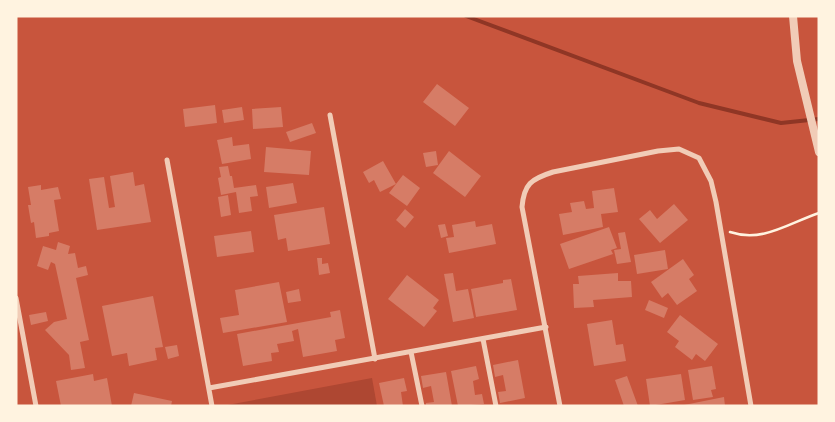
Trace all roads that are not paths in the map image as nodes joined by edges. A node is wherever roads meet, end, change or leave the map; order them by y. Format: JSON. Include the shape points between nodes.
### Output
{"nodes":[{"id":1,"x":793,"y":16,"type":"edge"},
{"id":2,"x":330,"y":115,"type":"dead end"},
{"id":3,"x":819,"y":152,"type":"edge"},
{"id":4,"x":167,"y":160,"type":"dead end"},
{"id":5,"x":16,"y":298,"type":"edge"},
{"id":6,"x":546,"y":328,"type":"junction"},
{"id":7,"x":483,"y":339,"type":"junction"},
{"id":8,"x":411,"y":352,"type":"junction"},
{"id":9,"x":375,"y":359,"type":"junction"},
{"id":10,"x":209,"y":388,"type":"junction"},
{"id":11,"x":36,"y":406,"type":"edge"},
{"id":12,"x":212,"y":406,"type":"edge"},
{"id":13,"x":422,"y":406,"type":"edge"},
{"id":14,"x":496,"y":406,"type":"edge"},
{"id":15,"x":560,"y":406,"type":"edge"},
{"id":16,"x":751,"y":406,"type":"edge"}],
"edges":[{"from":1,"to":3,"type":"street","via":[[797,61]]},
{"from":2,"to":9,"type":"street"},
{"from":4,"to":10,"type":"street"},
{"from":5,"to":11,"type":"street"},
{"from":6,"to":7,"type":"street"},
{"from":6,"to":15,"type":"street"},
{"from":6,"to":16,"type":"street","via":[[522,208],[527,187],[540,176],[679,149],[699,158],[716,202]]},
{"from":7,"to":8,"type":"street"},
{"from":7,"to":14,"type":"street"},
{"from":8,"to":9,"type":"street"},
{"from":8,"to":13,"type":"street"},
{"from":9,"to":10,"type":"street"},
{"from":10,"to":12,"type":"street"}]}
